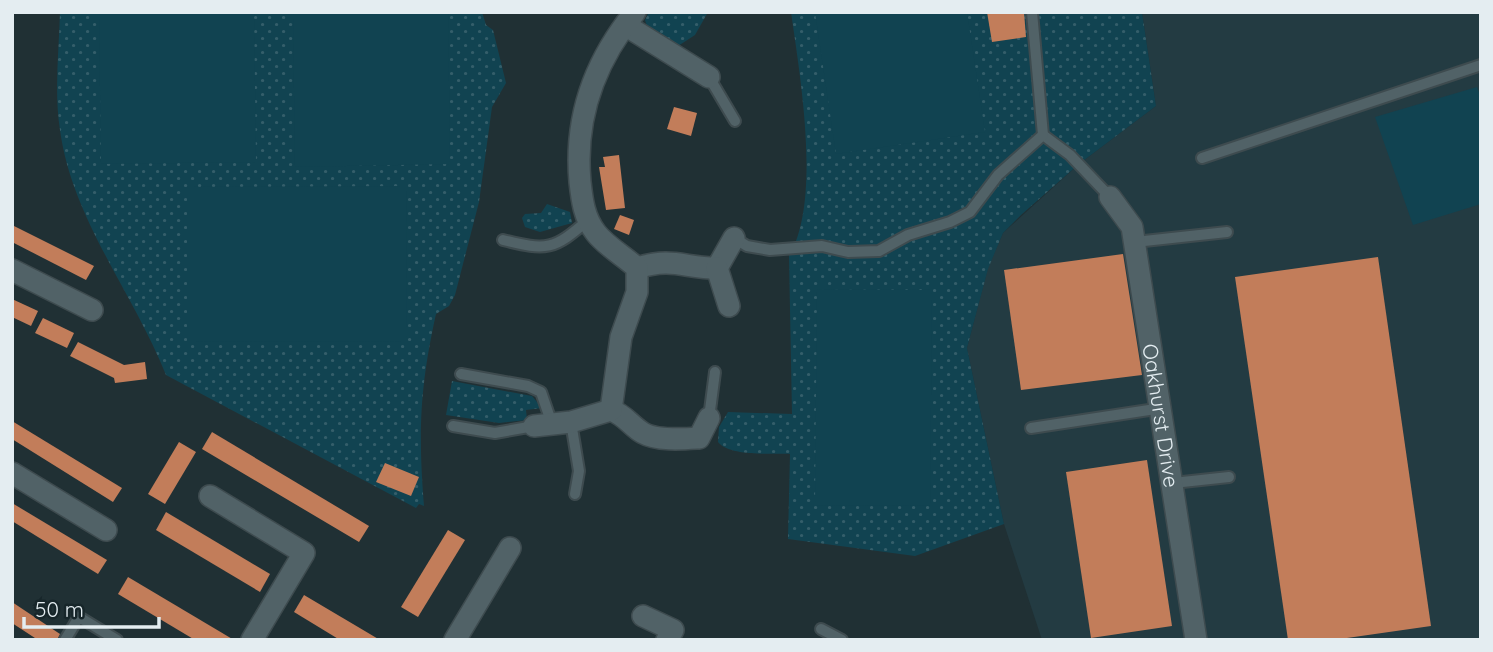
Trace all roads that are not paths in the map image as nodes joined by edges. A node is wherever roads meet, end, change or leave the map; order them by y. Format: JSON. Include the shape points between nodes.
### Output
{"nodes":[{"id":1,"x":1032,"y":12,"type":"edge"},
{"id":2,"x":630,"y":19,"type":"edge"},
{"id":3,"x":1481,"y":65,"type":"edge"},
{"id":4,"x":709,"y":77,"type":"joint"},
{"id":5,"x":735,"y":121,"type":"dead end"},
{"id":6,"x":1043,"y":135,"type":"junction"},
{"id":7,"x":1202,"y":159,"type":"dead end"},
{"id":8,"x":1110,"y":197,"type":"joint"},
{"id":9,"x":588,"y":220,"type":"junction"},
{"id":10,"x":1227,"y":232,"type":"dead end"},
{"id":11,"x":734,"y":238,"type":"joint"},
{"id":12,"x":503,"y":240,"type":"dead end"},
{"id":13,"x":1135,"y":242,"type":"junction"},
{"id":14,"x":637,"y":268,"type":"junction"},
{"id":15,"x":717,"y":268,"type":"junction"},
{"id":16,"x":12,"y":270,"type":"edge"},
{"id":17,"x":729,"y":306,"type":"dead end"},
{"id":18,"x":92,"y":310,"type":"dead end"},
{"id":19,"x":715,"y":372,"type":"dead end"},
{"id":20,"x":461,"y":374,"type":"dead end"},
{"id":21,"x":1162,"y":408,"type":"junction"},
{"id":22,"x":611,"y":410,"type":"junction"},
{"id":23,"x":709,"y":418,"type":"joint"},
{"id":24,"x":552,"y":424,"type":"junction"},
{"id":25,"x":453,"y":426,"type":"dead end"},
{"id":26,"x":1031,"y":428,"type":"dead end"},
{"id":27,"x":12,"y":473,"type":"edge"},
{"id":28,"x":1229,"y":477,"type":"dead end"},
{"id":29,"x":1173,"y":483,"type":"junction"},
{"id":30,"x":575,"y":494,"type":"dead end"},
{"id":31,"x":209,"y":496,"type":"dead end"},
{"id":32,"x":106,"y":530,"type":"dead end"},
{"id":33,"x":510,"y":548,"type":"dead end"},
{"id":34,"x":643,"y":616,"type":"dead end"},
{"id":35,"x":821,"y":629,"type":"dead end"},
{"id":36,"x":65,"y":640,"type":"edge"},
{"id":37,"x":117,"y":640,"type":"edge"},
{"id":38,"x":252,"y":640,"type":"edge"},
{"id":39,"x":455,"y":640,"type":"edge"},
{"id":40,"x":667,"y":640,"type":"edge"},
{"id":41,"x":842,"y":640,"type":"edge"},
{"id":42,"x":1196,"y":640,"type":"edge"}],
"edges":[{"from":1,"to":6,"type":"lane"},
{"from":2,"to":4,"type":"street"},
{"from":2,"to":9,"type":"street","via":[[601,60],[580,121],[579,164]]},
{"from":3,"to":7,"type":"lane"},
{"from":4,"to":5,"type":"lane"},
{"from":6,"to":8,"type":"lane","via":[[1070,155]]},
{"from":6,"to":11,"type":"lane","via":[[998,175],[970,212],[908,234],[879,251],[848,252],[822,246],[769,250]]},
{"from":8,"to":13,"type":"street","name":"Oakhurst Drive","via":[[1132,227]]},
{"from":9,"to":12,"type":"lane","via":[[551,247],[533,248]]},
{"from":9,"to":14,"type":"street","via":[[597,234]]},
{"from":10,"to":13,"type":"lane"},
{"from":11,"to":15,"type":"street"},
{"from":13,"to":21,"type":"street","name":"Oakhurst Drive"},
{"from":14,"to":15,"type":"street","via":[[673,261]]},
{"from":14,"to":22,"type":"street","via":[[637,292],[621,337]]},
{"from":15,"to":17,"type":"street"},
{"from":16,"to":18,"type":"street"},
{"from":19,"to":23,"type":"lane"},
{"from":20,"to":24,"type":"lane","via":[[528,386],[541,393]]},
{"from":21,"to":26,"type":"lane"},
{"from":21,"to":29,"type":"street","name":"Oakhurst Drive"},
{"from":22,"to":23,"type":"street","via":[[644,434],[679,439],[699,438]]},
{"from":22,"to":24,"type":"street"},
{"from":24,"to":25,"type":"lane","via":[[495,433]]},
{"from":24,"to":30,"type":"lane","via":[[579,471]]},
{"from":27,"to":32,"type":"street"},
{"from":28,"to":29,"type":"lane"},
{"from":29,"to":42,"type":"street","name":"Oakhurst Drive"},
{"from":31,"to":38,"type":"street","via":[[304,552]]},
{"from":33,"to":39,"type":"street"},
{"from":34,"to":40,"type":"street","via":[[673,630]]},
{"from":35,"to":41,"type":"lane"},
{"from":36,"to":37,"type":"lane","via":[[79,617]]}]}
